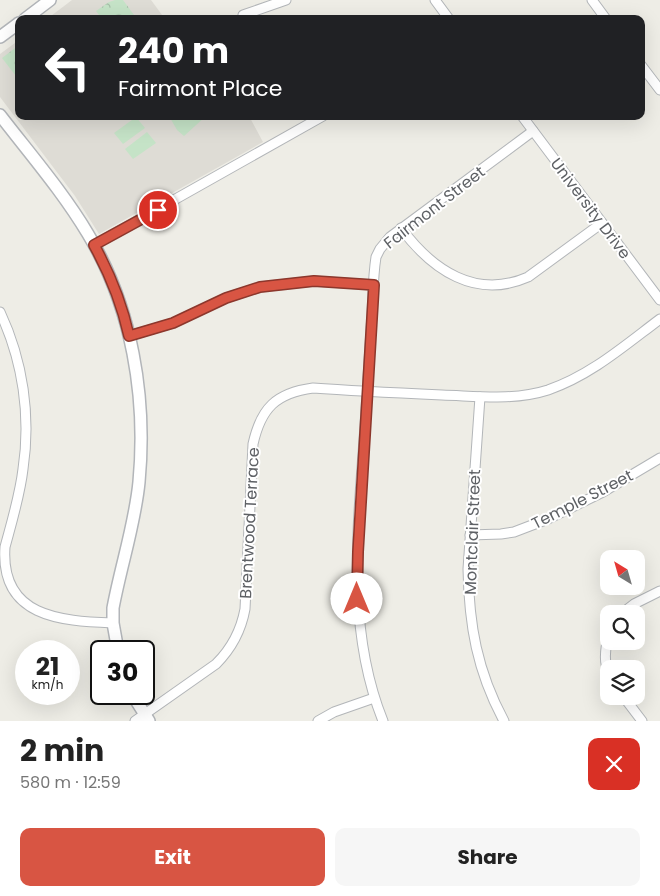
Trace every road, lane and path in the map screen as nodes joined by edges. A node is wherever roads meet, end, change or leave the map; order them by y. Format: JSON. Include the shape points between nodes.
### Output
{"nodes":[{"id":1,"x":50,"y":0,"type":"edge"},
{"id":2,"x":286,"y":0,"type":"edge"},
{"id":3,"x":434,"y":0,"type":"edge"},
{"id":4,"x":592,"y":0,"type":"edge"},
{"id":5,"x":30,"y":15,"type":"edge"},
{"id":6,"x":243,"y":15,"type":"dead end"},
{"id":7,"x":445,"y":15,"type":"edge"},
{"id":8,"x":603,"y":15,"type":"edge"},
{"id":9,"x":15,"y":26,"type":"edge"},
{"id":10,"x":0,"y":38,"type":"edge"},
{"id":11,"x":645,"y":70,"type":"edge"},
{"id":12,"x":660,"y":90,"type":"edge"},
{"id":13,"x":0,"y":115,"type":"edge"},
{"id":14,"x":316,"y":120,"type":"edge"},
{"id":15,"x":525,"y":120,"type":"edge"},
{"id":16,"x":533,"y":131,"type":"junction"},
{"id":17,"x":602,"y":223,"type":"junction"},
{"id":18,"x":401,"y":228,"type":"junction"},
{"id":19,"x":94,"y":245,"type":"junction"},
{"id":20,"x":374,"y":285,"type":"junction"},
{"id":21,"x":660,"y":300,"type":"edge"},
{"id":22,"x":0,"y":312,"type":"edge"},
{"id":23,"x":660,"y":319,"type":"edge"},
{"id":24,"x":129,"y":336,"type":"junction"},
{"id":25,"x":367,"y":391,"type":"junction"},
{"id":26,"x":480,"y":396,"type":"junction"},
{"id":27,"x":660,"y":458,"type":"edge"},
{"id":28,"x":470,"y":535,"type":"junction"},
{"id":29,"x":660,"y":591,"type":"edge"},
{"id":30,"x":633,"y":605,"type":"edge"},
{"id":31,"x":113,"y":623,"type":"junction"},
{"id":32,"x":116,"y":640,"type":"edge"},
{"id":33,"x":374,"y":698,"type":"junction"},
{"id":34,"x":137,"y":705,"type":"edge"},
{"id":35,"x":630,"y":705,"type":"edge"},
{"id":36,"x":143,"y":719,"type":"edge"},
{"id":37,"x":318,"y":721,"type":"edge"},
{"id":38,"x":383,"y":721,"type":"edge"},
{"id":39,"x":504,"y":721,"type":"edge"},
{"id":40,"x":642,"y":721,"type":"edge"}],
"edges":[{"from":1,"to":5,"type":"main road"},
{"from":2,"to":6,"type":"street"},
{"from":3,"to":7,"type":"street"},
{"from":4,"to":8,"type":"street"},
{"from":9,"to":10,"type":"main road"},
{"from":11,"to":12,"type":"street"},
{"from":13,"to":19,"type":"main road","via":[[72,210]]},
{"from":14,"to":19,"type":"street"},
{"from":15,"to":16,"type":"street","name":"University Drive"},
{"from":16,"to":17,"type":"street","name":"University Drive"},
{"from":16,"to":18,"type":"street","name":"Fairmont Street"},
{"from":17,"to":18,"type":"street","via":[[528,277],[518,282],[494,285],[470,282],[445,271],[414,245]]},
{"from":17,"to":21,"type":"street","name":"University Drive"},
{"from":18,"to":20,"type":"street","name":"Fairmont Street","via":[[380,248]]},
{"from":19,"to":24,"type":"main road","via":[[113,284]]},
{"from":20,"to":24,"type":"street","via":[[314,281],[260,287],[226,298],[173,323]]},
{"from":20,"to":25,"type":"street","name":"Fairmont Street"},
{"from":22,"to":31,"type":"street","via":[[16,356],[26,401],[23,469],[5,547],[8,581],[22,600],[41,613],[76,622]]},
{"from":23,"to":26,"type":"street","name":"Brentwood Terrace","via":[[595,368],[561,385],[520,396]]},
{"from":24,"to":31,"type":"main road","via":[[139,395],[140,474],[113,608]]},
{"from":25,"to":26,"type":"street","name":"Brentwood Terrace"},
{"from":25,"to":33,"type":"street","name":"Fairmont Street","via":[[357,599],[362,646]]},
{"from":25,"to":36,"type":"street","name":"Brentwood Terrace","via":[[302,389],[281,397],[266,411],[253,444],[243,622],[225,655],[216,664]]},
{"from":26,"to":28,"type":"street","name":"Montclair Street"},
{"from":27,"to":28,"type":"street","name":"Temple Street","via":[[603,492],[548,519],[514,532]]},
{"from":28,"to":39,"type":"street","name":"Montclair Street","via":[[468,591],[474,639],[484,679]]},
{"from":29,"to":30,"type":"street"},
{"from":31,"to":32,"type":"main road"},
{"from":33,"to":37,"type":"street"},
{"from":33,"to":38,"type":"street","name":"Fairmont Street"},
{"from":34,"to":36,"type":"main road"},
{"from":35,"to":40,"type":"street"}]}
